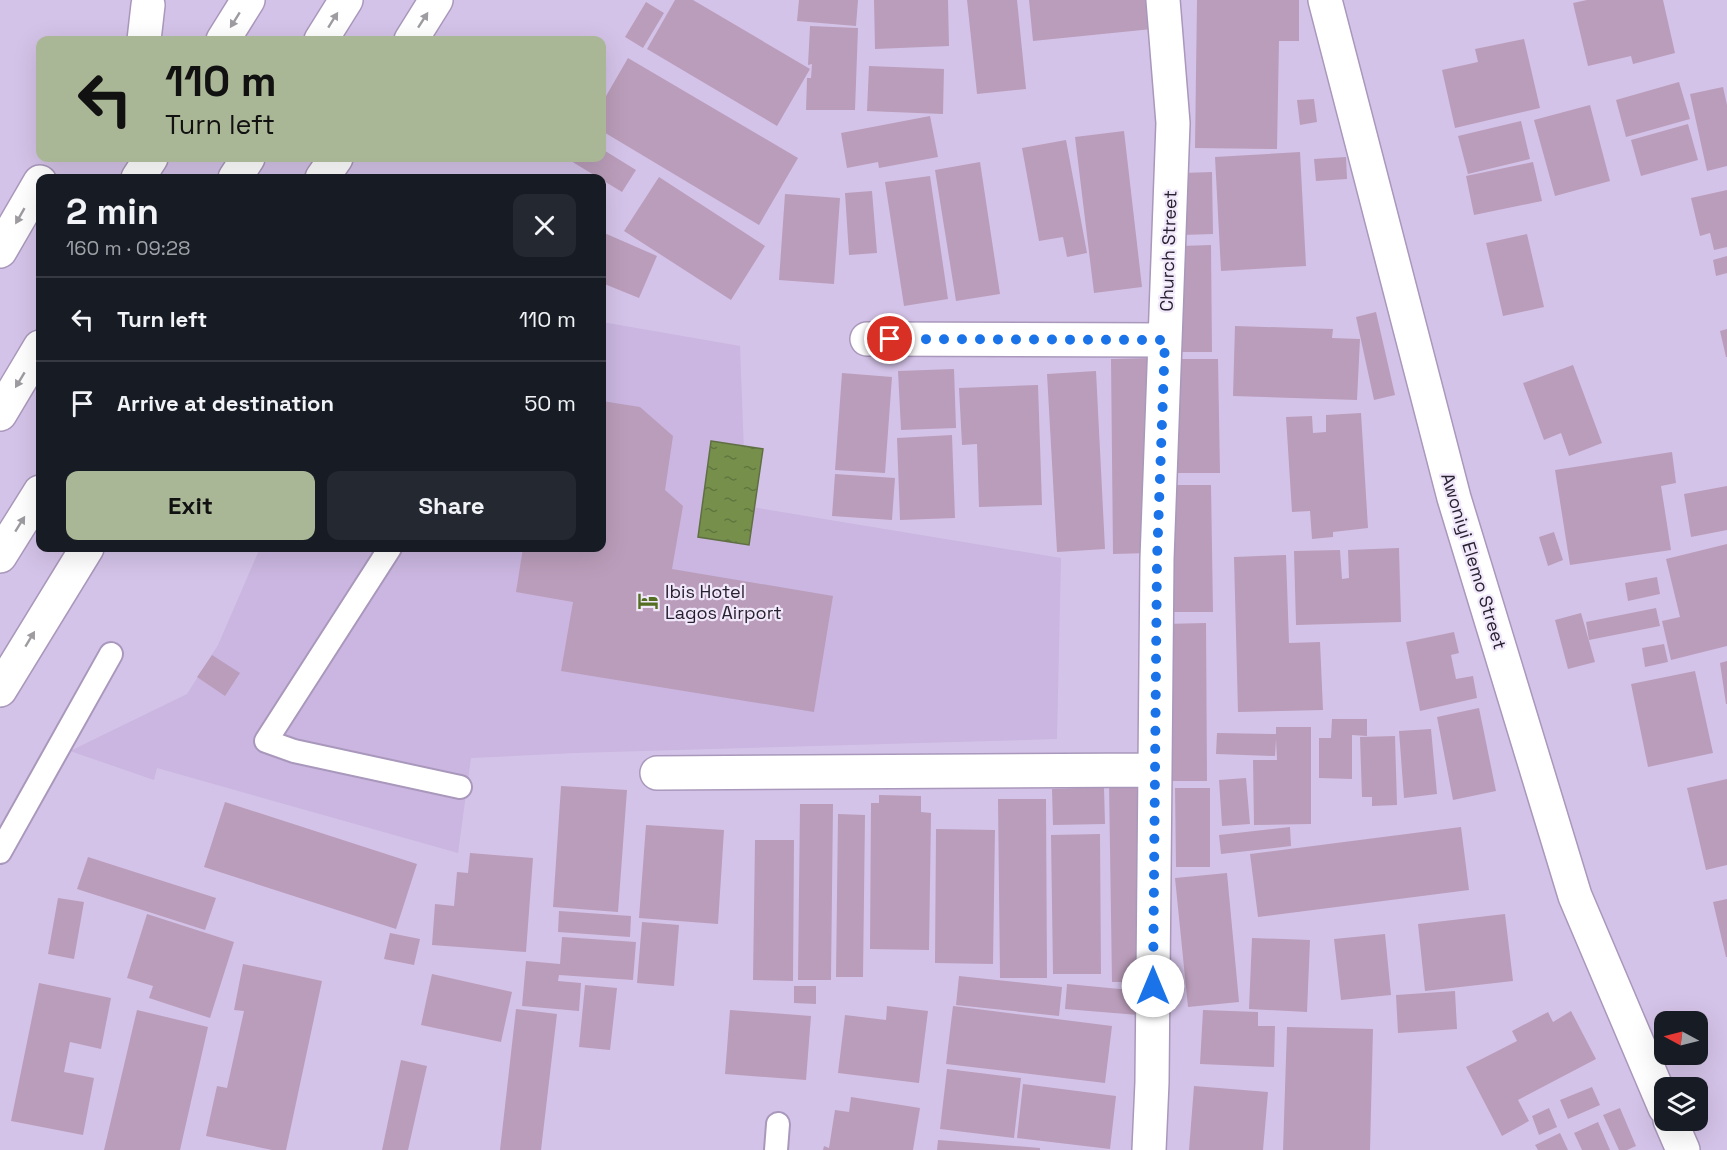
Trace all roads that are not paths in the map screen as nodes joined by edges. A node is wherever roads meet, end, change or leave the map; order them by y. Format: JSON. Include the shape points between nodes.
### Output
{"nodes":[{"id":1,"x":248,"y":0,"type":"edge"},
{"id":2,"x":346,"y":0,"type":"edge"},
{"id":3,"x":436,"y":0,"type":"edge"},
{"id":4,"x":1163,"y":0,"type":"edge"},
{"id":5,"x":1324,"y":0,"type":"edge"},
{"id":6,"x":149,"y":2,"type":"edge"},
{"id":7,"x":128,"y":36,"type":"edge"},
{"id":8,"x":145,"y":36,"type":"edge"},
{"id":9,"x":226,"y":36,"type":"edge"},
{"id":10,"x":324,"y":36,"type":"edge"},
{"id":11,"x":414,"y":36,"type":"edge"},
{"id":12,"x":36,"y":189,"type":"edge"},
{"id":13,"x":0,"y":251,"type":"edge"},
{"id":14,"x":867,"y":339,"type":"dead end"},
{"id":15,"x":1165,"y":340,"type":"junction"},
{"id":16,"x":36,"y":354,"type":"edge"},
{"id":17,"x":0,"y":414,"type":"edge"},
{"id":18,"x":36,"y":498,"type":"edge"},
{"id":19,"x":85,"y":552,"type":"edge"},
{"id":20,"x":387,"y":552,"type":"edge"},
{"id":21,"x":0,"y":556,"type":"edge"},
{"id":22,"x":111,"y":654,"type":"dead end"},
{"id":23,"x":0,"y":690,"type":"edge"},
{"id":24,"x":1154,"y":770,"type":"junction"},
{"id":25,"x":657,"y":773,"type":"dead end"},
{"id":26,"x":460,"y":787,"type":"dead end"},
{"id":27,"x":0,"y":852,"type":"edge"},
{"id":28,"x":1654,"y":1082,"type":"edge"},
{"id":29,"x":778,"y":1125,"type":"dead end"},
{"id":30,"x":1675,"y":1131,"type":"edge"},
{"id":31,"x":776,"y":1150,"type":"edge"},
{"id":32,"x":1149,"y":1150,"type":"edge"},
{"id":33,"x":1683,"y":1150,"type":"edge"}],
"edges":[{"from":1,"to":9,"type":"main road","one_way":true},
{"from":10,"to":2,"type":"main road","one_way":true},
{"from":11,"to":3,"type":"main road","one_way":true},
{"from":4,"to":15,"type":"main road","name":"Church Street","via":[[1173,123]]},
{"from":5,"to":28,"type":"main road","name":"Awoniyi Elemo Street","via":[[1454,498],[1575,896]]},
{"from":6,"to":7,"type":"main road"},
{"from":6,"to":8,"type":"main road"},
{"from":12,"to":13,"type":"main road","one_way":true},
{"from":14,"to":15,"type":"main road"},
{"from":15,"to":24,"type":"main road","name":"Church Street"},
{"from":16,"to":17,"type":"main road","one_way":true},
{"from":21,"to":18,"type":"main road","one_way":true},
{"from":23,"to":19,"type":"main road","one_way":true},
{"from":20,"to":26,"type":"lane","via":[[266,741],[294,751]]},
{"from":22,"to":27,"type":"lane"},
{"from":24,"to":25,"type":"main road"},
{"from":24,"to":32,"type":"main road","name":"Church Street"},
{"from":29,"to":31,"type":"lane"},
{"from":30,"to":33,"type":"main road"}]}
